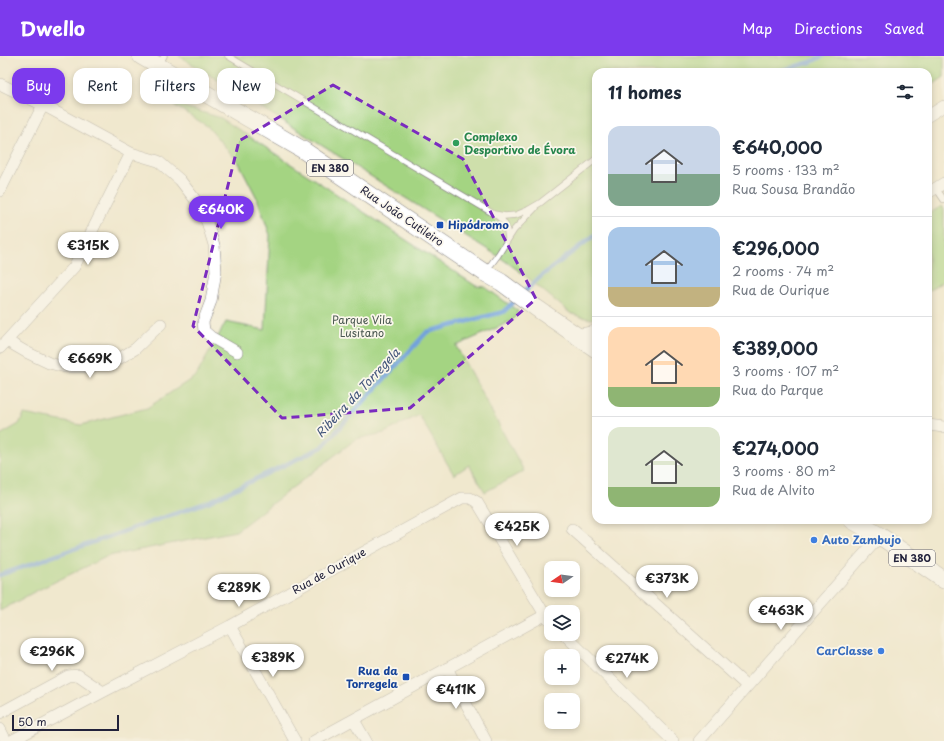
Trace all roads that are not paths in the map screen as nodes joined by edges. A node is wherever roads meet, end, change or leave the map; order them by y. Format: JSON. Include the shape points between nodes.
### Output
{"nodes":[{"id":1,"x":141,"y":56,"type":"edge"},
{"id":2,"x":228,"y":56,"type":"edge"},
{"id":3,"x":161,"y":61,"type":"edge"},
{"id":4,"x":0,"y":84,"type":"edge"},
{"id":5,"x":43,"y":105,"type":"junction"},
{"id":6,"x":944,"y":106,"type":"edge"},
{"id":7,"x":932,"y":114,"type":"edge"},
{"id":8,"x":131,"y":153,"type":"junction"},
{"id":9,"x":592,"y":162,"type":"edge"},
{"id":10,"x":936,"y":188,"type":"edge"},
{"id":11,"x":0,"y":191,"type":"edge"},
{"id":12,"x":944,"y":200,"type":"edge"},
{"id":13,"x":540,"y":203,"type":"junction"},
{"id":14,"x":494,"y":214,"type":"junction"},
{"id":15,"x":508,"y":239,"type":"junction"},
{"id":16,"x":485,"y":273,"type":"junction"},
{"id":17,"x":160,"y":324,"type":"dead end"},
{"id":18,"x":592,"y":332,"type":"edge"},
{"id":19,"x":576,"y":335,"type":"junction"},
{"id":20,"x":4,"y":345,"type":"edge"},
{"id":21,"x":592,"y":346,"type":"edge"},
{"id":22,"x":237,"y":352,"type":"dead end"},
{"id":23,"x":932,"y":426,"type":"edge"},
{"id":24,"x":944,"y":427,"type":"edge"},
{"id":25,"x":859,"y":524,"type":"edge"},
{"id":26,"x":572,"y":529,"type":"dead end"},
{"id":27,"x":880,"y":536,"type":"junction"},
{"id":28,"x":944,"y":580,"type":"edge"},
{"id":29,"x":544,"y":612,"type":"edge"},
{"id":30,"x":544,"y":620,"type":"edge"},
{"id":31,"x":230,"y":626,"type":"junction"},
{"id":32,"x":571,"y":641,"type":"edge"},
{"id":33,"x":447,"y":668,"type":"junction"},
{"id":34,"x":747,"y":686,"type":"junction"},
{"id":35,"x":103,"y":692,"type":"junction"},
{"id":36,"x":0,"y":712,"type":"edge"},
{"id":37,"x":354,"y":720,"type":"junction"},
{"id":38,"x":0,"y":729,"type":"edge"},
{"id":39,"x":6,"y":741,"type":"edge"},
{"id":40,"x":12,"y":741,"type":"edge"},
{"id":41,"x":295,"y":741,"type":"edge"},
{"id":42,"x":314,"y":741,"type":"edge"},
{"id":43,"x":366,"y":741,"type":"edge"},
{"id":44,"x":486,"y":741,"type":"edge"},
{"id":45,"x":674,"y":741,"type":"edge"},
{"id":46,"x":699,"y":741,"type":"edge"}],
"edges":[{"from":1,"to":3,"type":"main road","name":"Rua João Cutileiro","number":"EN 380"},
{"from":2,"to":14,"type":"lane"},
{"from":3,"to":16,"type":"main road","name":"Rua João Cutileiro","number":"EN 380","via":[[303,150]]},
{"from":4,"to":5,"type":"street"},
{"from":5,"to":8,"type":"street"},
{"from":5,"to":11,"type":"street"},
{"from":6,"to":7,"type":"street"},
{"from":8,"to":20,"type":"street","via":[[74,267]]},
{"from":8,"to":22,"type":"street","via":[[158,161],[180,180],[198,202],[214,245],[216,271],[211,301],[203,322],[204,331],[211,338]]},
{"from":9,"to":13,"type":"lane"},
{"from":10,"to":12,"type":"lane"},
{"from":13,"to":14,"type":"lane","via":[[516,215]]},
{"from":13,"to":15,"type":"lane"},
{"from":14,"to":15,"type":"lane","via":[[506,227]]},
{"from":15,"to":16,"type":"lane"},
{"from":16,"to":19,"type":"main road","name":"Rua João Cutileiro","number":"EN 380"},
{"from":17,"to":20,"type":"street","via":[[135,349],[115,361],[87,367],[65,367],[49,363]]},
{"from":18,"to":19,"type":"street"},
{"from":19,"to":21,"type":"main road","name":"Rua João Cutileiro","number":"EN 380"},
{"from":23,"to":24,"type":"street"},
{"from":25,"to":27,"type":"main road","number":"EN 380"},
{"from":26,"to":34,"type":"street"},
{"from":27,"to":28,"type":"main road","number":"EN 380"},
{"from":27,"to":34,"type":"street"},
{"from":29,"to":31,"type":"street","name":"Rua de Ourique","via":[[476,502],[470,498],[462,498]]},
{"from":30,"to":33,"type":"street"},
{"from":31,"to":35,"type":"street","name":"Rua de Ourique"},
{"from":31,"to":41,"type":"street"},
{"from":32,"to":45,"type":"street"},
{"from":33,"to":37,"type":"street"},
{"from":33,"to":44,"type":"street"},
{"from":34,"to":46,"type":"street"},
{"from":35,"to":36,"type":"street","via":[[78,675],[68,676]]},
{"from":35,"to":40,"type":"street","name":"Rua de Ourique"},
{"from":37,"to":42,"type":"street"},
{"from":37,"to":43,"type":"street"},
{"from":38,"to":39,"type":"street"}]}
